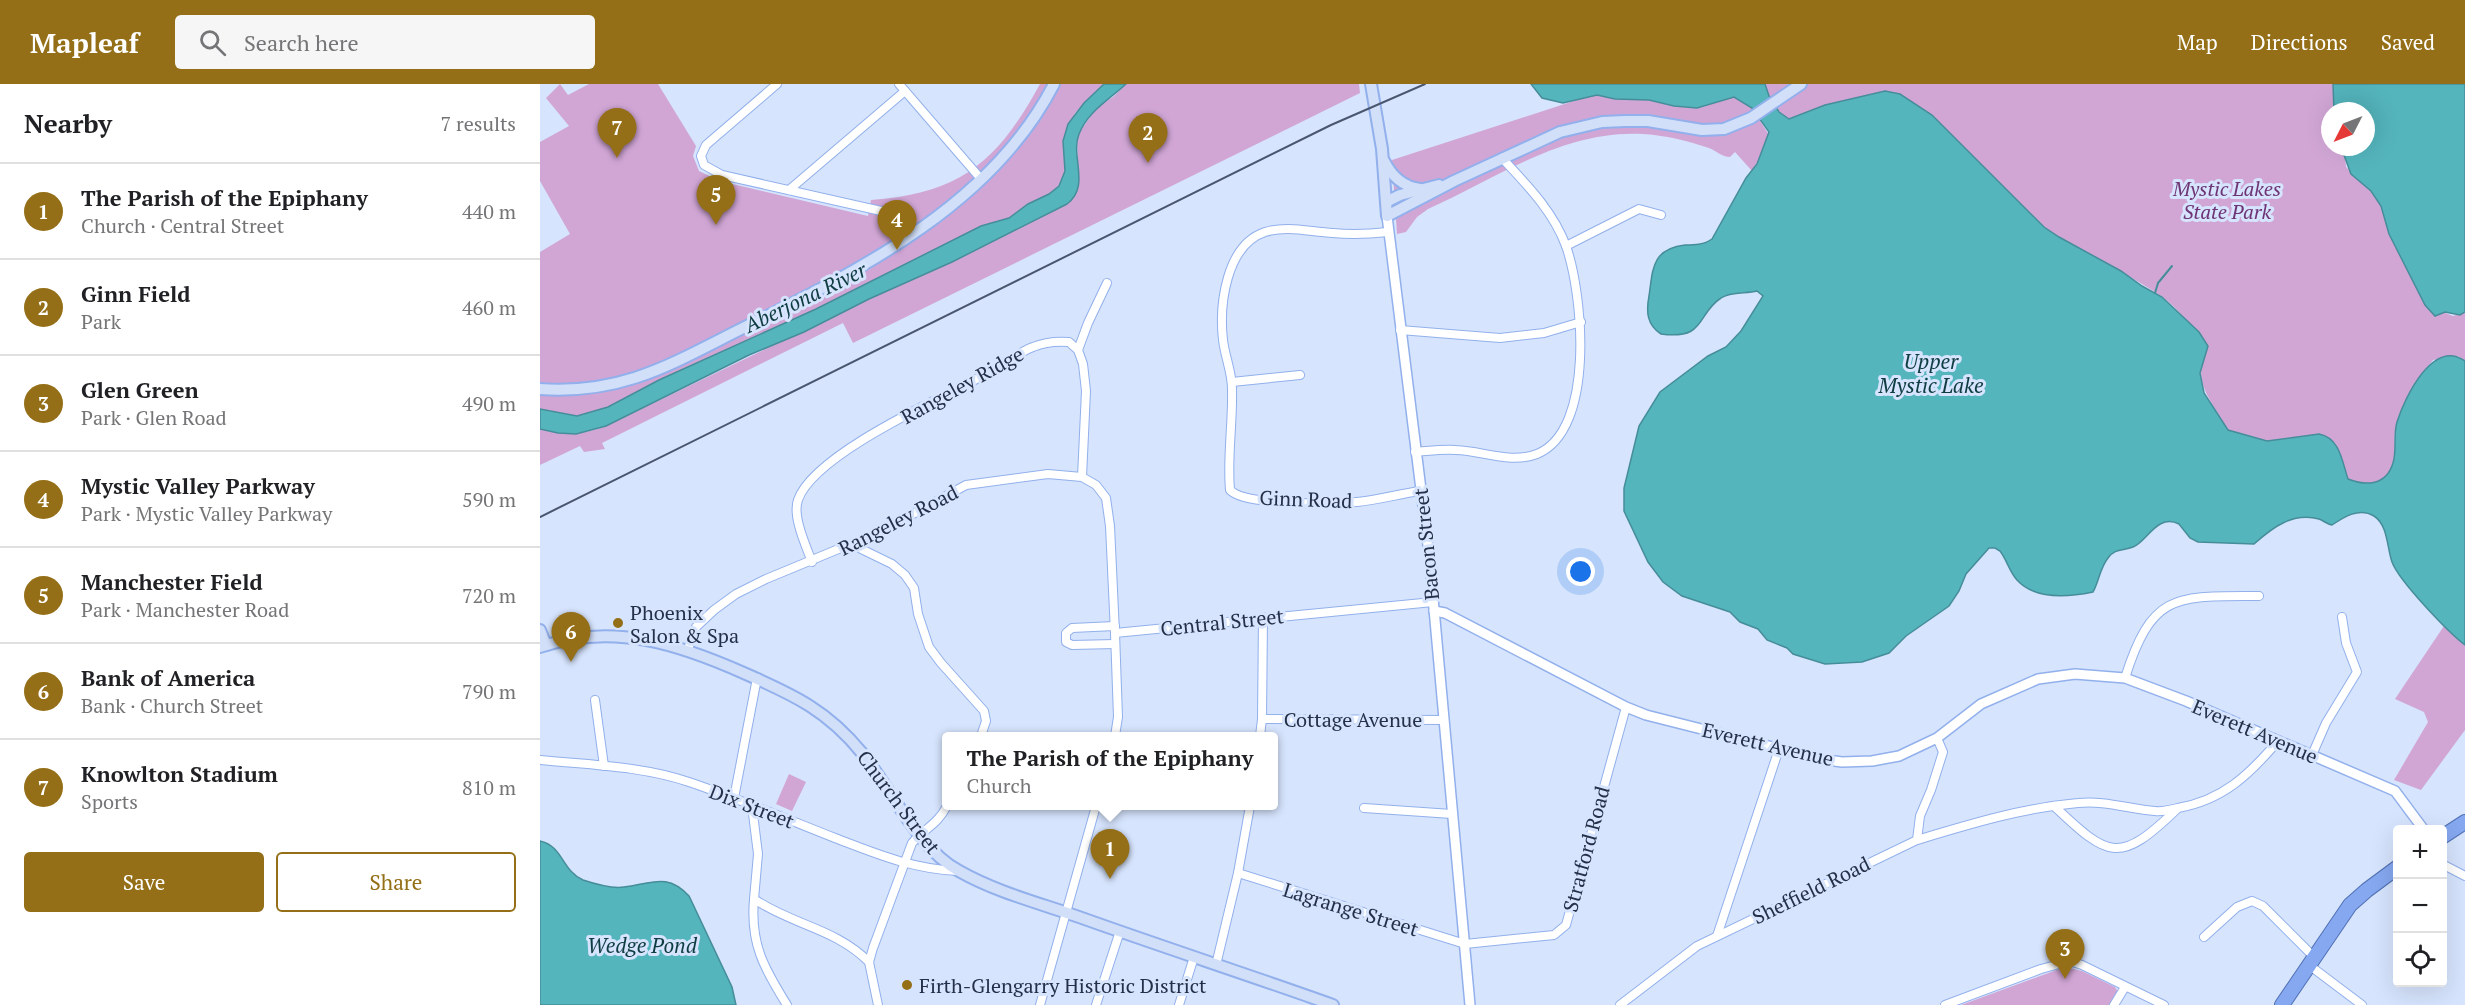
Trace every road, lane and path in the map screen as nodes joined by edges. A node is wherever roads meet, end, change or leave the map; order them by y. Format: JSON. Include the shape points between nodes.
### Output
{"nodes":[{"id":1,"x":777,"y":84,"type":"edge"},
{"id":2,"x":899,"y":84,"type":"edge"},
{"id":3,"x":1054,"y":84,"type":"edge"},
{"id":4,"x":1371,"y":84,"type":"edge"},
{"id":5,"x":1801,"y":84,"type":"edge"},
{"id":6,"x":905,"y":91,"type":"junction"},
{"id":7,"x":1382,"y":158,"type":"junction"},
{"id":8,"x":1502,"y":158,"type":"junction"},
{"id":9,"x":981,"y":179,"type":"junction"},
{"id":10,"x":1454,"y":181,"type":"junction"},
{"id":11,"x":1423,"y":189,"type":"junction"},
{"id":12,"x":789,"y":190,"type":"junction"},
{"id":13,"x":1386,"y":202,"type":"junction"},
{"id":14,"x":1661,"y":215,"type":"dead end"},
{"id":15,"x":1387,"y":216,"type":"junction"},
{"id":16,"x":1388,"y":232,"type":"junction"},
{"id":17,"x":911,"y":233,"type":"junction"},
{"id":18,"x":1566,"y":246,"type":"junction"},
{"id":19,"x":1107,"y":283,"type":"dead end"},
{"id":20,"x":1581,"y":322,"type":"junction"},
{"id":21,"x":1400,"y":330,"type":"junction"},
{"id":22,"x":1078,"y":350,"type":"junction"},
{"id":23,"x":1300,"y":375,"type":"dead end"},
{"id":24,"x":1232,"y":382,"type":"junction"},
{"id":25,"x":540,"y":389,"type":"edge"},
{"id":26,"x":1415,"y":452,"type":"junction"},
{"id":27,"x":1082,"y":477,"type":"junction"},
{"id":28,"x":1420,"y":491,"type":"junction"},
{"id":29,"x":853,"y":545,"type":"junction"},
{"id":30,"x":812,"y":562,"type":"junction"},
{"id":31,"x":2259,"y":596,"type":"dead end"},
{"id":32,"x":1433,"y":606,"type":"junction"},
{"id":33,"x":1263,"y":617,"type":"junction"},
{"id":34,"x":2342,"y":617,"type":"dead end"},
{"id":35,"x":540,"y":630,"type":"edge"},
{"id":36,"x":1115,"y":630,"type":"junction"},
{"id":37,"x":1115,"y":644,"type":"junction"},
{"id":38,"x":543,"y":646,"type":"edge"},
{"id":39,"x":688,"y":649,"type":"junction"},
{"id":40,"x":757,"y":678,"type":"junction"},
{"id":41,"x":2125,"y":678,"type":"junction"},
{"id":42,"x":595,"y":700,"type":"dead end"},
{"id":43,"x":1626,"y":707,"type":"junction"},
{"id":44,"x":1262,"y":718,"type":"junction"},
{"id":45,"x":1444,"y":720,"type":"junction"},
{"id":46,"x":982,"y":732,"type":"edge"},
{"id":47,"x":1116,"y":732,"type":"edge"},
{"id":48,"x":1260,"y":732,"type":"edge"},
{"id":49,"x":1937,"y":738,"type":"junction"},
{"id":50,"x":2278,"y":741,"type":"junction"},
{"id":51,"x":1779,"y":749,"type":"junction"},
{"id":52,"x":2312,"y":755,"type":"junction"},
{"id":53,"x":540,"y":760,"type":"edge"},
{"id":54,"x":604,"y":766,"type":"junction"},
{"id":55,"x":734,"y":798,"type":"junction"},
{"id":56,"x":752,"y":806,"type":"junction"},
{"id":57,"x":2054,"y":806,"type":"junction"},
{"id":58,"x":1364,"y":808,"type":"dead end"},
{"id":59,"x":2178,"y":808,"type":"junction"},
{"id":60,"x":945,"y":810,"type":"edge"},
{"id":61,"x":1095,"y":810,"type":"edge"},
{"id":62,"x":1249,"y":810,"type":"edge"},
{"id":63,"x":1452,"y":814,"type":"junction"},
{"id":64,"x":2465,"y":822,"type":"edge"},
{"id":65,"x":2420,"y":825,"type":"edge"},
{"id":66,"x":920,"y":834,"type":"junction"},
{"id":67,"x":2447,"y":834,"type":"edge"},
{"id":68,"x":1917,"y":840,"type":"junction"},
{"id":69,"x":902,"y":864,"type":"junction"},
{"id":70,"x":2447,"y":867,"type":"edge"},
{"id":71,"x":2393,"y":870,"type":"edge"},
{"id":72,"x":958,"y":871,"type":"junction"},
{"id":73,"x":1238,"y":873,"type":"junction"},
{"id":74,"x":2465,"y":876,"type":"edge"},
{"id":75,"x":754,"y":899,"type":"junction"},
{"id":76,"x":1066,"y":912,"type":"junction"},
{"id":77,"x":1120,"y":932,"type":"junction"},
{"id":78,"x":1717,"y":936,"type":"junction"},
{"id":79,"x":2204,"y":937,"type":"dead end"},
{"id":80,"x":1465,"y":944,"type":"junction"},
{"id":81,"x":1194,"y":957,"type":"junction"},
{"id":82,"x":2311,"y":961,"type":"junction"},
{"id":83,"x":869,"y":962,"type":"junction"},
{"id":84,"x":1216,"y":965,"type":"junction"},
{"id":85,"x":2125,"y":987,"type":"junction"},
{"id":86,"x":787,"y":1005,"type":"edge"},
{"id":87,"x":878,"y":1005,"type":"edge"},
{"id":88,"x":1040,"y":1005,"type":"edge"},
{"id":89,"x":1096,"y":1005,"type":"edge"},
{"id":90,"x":1179,"y":1005,"type":"edge"},
{"id":91,"x":1333,"y":1005,"type":"edge"},
{"id":92,"x":1470,"y":1005,"type":"edge"},
{"id":93,"x":1620,"y":1005,"type":"edge"},
{"id":94,"x":1945,"y":1005,"type":"edge"},
{"id":95,"x":2114,"y":1005,"type":"edge"},
{"id":96,"x":2164,"y":1005,"type":"edge"},
{"id":97,"x":2282,"y":1005,"type":"edge"},
{"id":98,"x":2362,"y":1005,"type":"edge"}],
"edges":[{"from":1,"to":12,"type":"street","via":[[706,145],[701,159],[717,174]]},
{"from":2,"to":6,"type":"street"},
{"from":3,"to":9,"type":"main road","via":[[1023,135]]},
{"from":4,"to":7,"type":"main road","name":"Bacon Street"},
{"from":5,"to":8,"type":"main road","via":[[1735,126],[1716,130],[1648,121],[1602,122],[1553,135]]},
{"from":6,"to":9,"type":"street"},
{"from":6,"to":12,"type":"street"},
{"from":7,"to":11,"type":"main road","via":[[1399,181]]},
{"from":7,"to":13,"type":"main road","name":"Bacon Street"},
{"from":8,"to":10,"type":"main road"},
{"from":8,"to":18,"type":"street","via":[[1552,218]]},
{"from":9,"to":17,"type":"main road"},
{"from":10,"to":11,"type":"main road"},
{"from":10,"to":15,"type":"main road"},
{"from":11,"to":13,"type":"main road"},
{"from":12,"to":17,"type":"street","via":[[890,213]]},
{"from":13,"to":15,"type":"main road","name":"Bacon Street"},
{"from":14,"to":18,"type":"street","via":[[1640,209]]},
{"from":15,"to":16,"type":"street","name":"Bacon Street"},
{"from":16,"to":21,"type":"street","name":"Bacon Street"},
{"from":16,"to":24,"type":"street","name":"Ginn Road","via":[[1341,234],[1284,229],[1262,233],[1251,240],[1236,259],[1224,293],[1223,338]]},
{"from":17,"to":25,"type":"main road","via":[[825,287],[648,374],[599,388]]},
{"from":18,"to":20,"type":"street"},
{"from":19,"to":22,"type":"street"},
{"from":20,"to":21,"type":"street","via":[[1544,333],[1500,338]]},
{"from":20,"to":26,"type":"street","via":[[1580,366],[1570,415],[1548,448],[1510,458],[1456,450]]},
{"from":21,"to":26,"type":"street","name":"Bacon Street"},
{"from":22,"to":27,"type":"street","via":[[1086,391]]},
{"from":22,"to":30,"type":"street","name":"Rangeley Ridge","via":[[1069,342],[1056,341],[1032,347],[996,370],[886,426],[811,479],[796,502],[800,529]]},
{"from":23,"to":24,"type":"street"},
{"from":24,"to":28,"type":"street","name":"Ginn Road","via":[[1229,486],[1236,495],[1320,504],[1359,502]]},
{"from":26,"to":28,"type":"street","name":"Bacon Street"},
{"from":27,"to":29,"type":"street","name":"Rangeley Road","via":[[1048,474],[966,485]]},
{"from":27,"to":36,"type":"street","via":[[1096,485],[1106,498]]},
{"from":28,"to":32,"type":"street","name":"Bacon Street"},
{"from":29,"to":30,"type":"street","name":"Rangeley Road"},
{"from":29,"to":46,"type":"street","via":[[892,564],[914,588],[929,647],[984,711]]},
{"from":30,"to":39,"type":"street","name":"Rangeley Road","via":[[736,594],[696,627]]},
{"from":31,"to":41,"type":"street","via":[[2206,596],[2166,607],[2143,631]]},
{"from":32,"to":33,"type":"street","name":"Central Street"},
{"from":32,"to":43,"type":"street","name":"Everett Avenue"},
{"from":32,"to":45,"type":"street","name":"Bacon Street"},
{"from":33,"to":36,"type":"street","name":"Central Street"},
{"from":33,"to":44,"type":"street"},
{"from":34,"to":52,"type":"street","via":[[2357,672]]},
{"from":35,"to":38,"type":"main road"},
{"from":36,"to":37,"type":"street"},
{"from":36,"to":37,"type":"street","name":"Central Street","via":[[1072,628],[1065,637],[1072,645]]},
{"from":37,"to":47,"type":"street"},
{"from":38,"to":39,"type":"main road","name":"Church Street","via":[[586,637],[621,636]]},
{"from":39,"to":40,"type":"main road","name":"Church Street"},
{"from":40,"to":55,"type":"street"},
{"from":40,"to":66,"type":"main road","name":"Church Street","via":[[807,702],[842,732],[872,766]]},
{"from":41,"to":49,"type":"street","name":"Everett Avenue","via":[[2074,674],[2038,679],[1981,704]]},
{"from":41,"to":50,"type":"street","name":"Everett Avenue"},
{"from":42,"to":54,"type":"street"},
{"from":43,"to":51,"type":"street","name":"Everett Avenue"},
{"from":43,"to":80,"type":"street","name":"Stratford Road","via":[[1566,925],[1554,935]]},
{"from":44,"to":45,"type":"street","name":"Cottage Avenue"},
{"from":44,"to":48,"type":"street"},
{"from":45,"to":63,"type":"street","name":"Bacon Street"},
{"from":49,"to":51,"type":"street","name":"Everett Avenue","via":[[1899,756],[1872,761],[1831,761]]},
{"from":49,"to":68,"type":"street","via":[[1942,752],[1920,816]]},
{"from":50,"to":52,"type":"street","name":"Everett Avenue"},
{"from":50,"to":59,"type":"street","name":"Sheffield Road","via":[[2257,766],[2218,796]]},
{"from":51,"to":78,"type":"street"},
{"from":52,"to":65,"type":"street","name":"Everett Avenue","via":[[2395,791]]},
{"from":53,"to":54,"type":"street","name":"Dix Street"},
{"from":54,"to":55,"type":"street","name":"Dix Street","via":[[664,774]]},
{"from":55,"to":56,"type":"street","name":"Dix Street"},
{"from":56,"to":69,"type":"street","name":"Dix Street"},
{"from":56,"to":75,"type":"street","via":[[758,854]]},
{"from":57,"to":59,"type":"street","name":"Sheffield Road","via":[[2080,802],[2158,812]]},
{"from":57,"to":59,"type":"street","via":[[2094,842],[2115,850],[2145,839]]},
{"from":57,"to":68,"type":"street","name":"Sheffield Road","via":[[1996,816]]},
{"from":58,"to":63,"type":"street"},
{"from":60,"to":66,"type":"street","via":[[936,824]]},
{"from":61,"to":76,"type":"street"},
{"from":62,"to":73,"type":"street"},
{"from":63,"to":80,"type":"street","name":"Bacon Street"},
{"from":64,"to":67,"type":"highway"},
{"from":66,"to":69,"type":"street"},
{"from":66,"to":72,"type":"main road","name":"Church Street"},
{"from":68,"to":78,"type":"street","name":"Sheffield Road"},
{"from":69,"to":72,"type":"street","name":"Dix Street"},
{"from":69,"to":83,"type":"street"},
{"from":70,"to":74,"type":"street"},
{"from":71,"to":82,"type":"highway","via":[[2356,899]]},
{"from":72,"to":76,"type":"main road","name":"Church Street"},
{"from":73,"to":80,"type":"street","name":"Lagrange Street"},
{"from":73,"to":84,"type":"street"},
{"from":75,"to":83,"type":"street","via":[[786,918],[830,933]]},
{"from":75,"to":86,"type":"street","via":[[757,947],[763,966]]},
{"from":76,"to":77,"type":"main road","name":"Church Street"},
{"from":76,"to":88,"type":"street"},
{"from":77,"to":81,"type":"main road","name":"Church Street"},
{"from":77,"to":89,"type":"street"},
{"from":78,"to":93,"type":"street","name":"Sheffield Road","via":[[1680,957]]},
{"from":79,"to":82,"type":"street","via":[[2236,907],[2252,901],[2263,906]]},
{"from":80,"to":92,"type":"street","name":"Bacon Street"},
{"from":81,"to":84,"type":"main road","name":"Church Street"},
{"from":81,"to":90,"type":"street"},
{"from":82,"to":97,"type":"highway"},
{"from":82,"to":98,"type":"street"},
{"from":83,"to":87,"type":"street"},
{"from":84,"to":91,"type":"main road","name":"Church Street"},
{"from":85,"to":94,"type":"street","via":[[2070,961]]},
{"from":85,"to":95,"type":"street"},
{"from":85,"to":96,"type":"street"}]}
